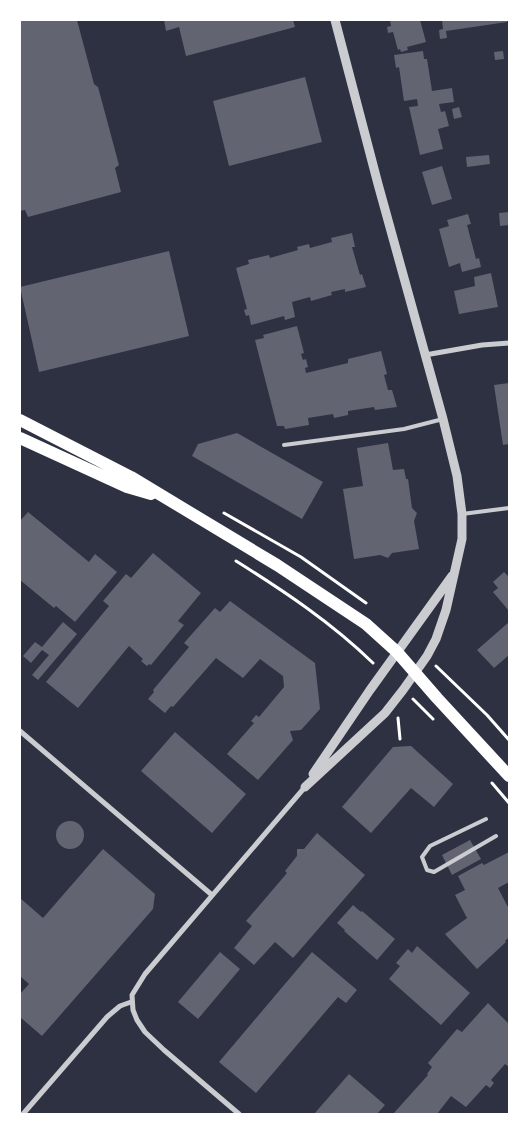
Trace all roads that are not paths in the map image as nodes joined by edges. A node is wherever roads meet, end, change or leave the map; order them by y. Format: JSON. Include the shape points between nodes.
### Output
{"nodes":[{"id":1,"x":335,"y":20,"type":"edge"},
{"id":2,"x":509,"y":343,"type":"edge"},
{"id":3,"x":425,"y":355,"type":"junction"},
{"id":4,"x":443,"y":419,"type":"junction"},
{"id":5,"x":20,"y":420,"type":"edge"},
{"id":6,"x":20,"y":438,"type":"edge"},
{"id":7,"x":284,"y":445,"type":"dead end"},
{"id":8,"x":167,"y":499,"type":"junction"},
{"id":9,"x":509,"y":508,"type":"edge"},
{"id":10,"x":462,"y":514,"type":"junction"},
{"id":11,"x":455,"y":570,"type":"junction"},
{"id":12,"x":397,"y":652,"type":"junction"},
{"id":13,"x":415,"y":671,"type":"junction"},
{"id":14,"x":20,"y":730,"type":"edge"},
{"id":15,"x":509,"y":776,"type":"edge"},
{"id":16,"x":305,"y":787,"type":"junction"},
{"id":17,"x":486,"y":819,"type":"dead end"},
{"id":18,"x":496,"y":836,"type":"dead end"},
{"id":19,"x":212,"y":895,"type":"junction"},
{"id":20,"x":131,"y":1002,"type":"junction"},
{"id":21,"x":23,"y":1114,"type":"edge"},
{"id":22,"x":239,"y":1114,"type":"edge"}],
"edges":[{"from":1,"to":3,"type":"street"},
{"from":2,"to":3,"type":"street"},
{"from":3,"to":4,"type":"street"},
{"from":4,"to":7,"type":"lane","via":[[404,429]]},
{"from":4,"to":10,"type":"street","via":[[457,476]]},
{"from":5,"to":8,"type":"main road"},
{"from":6,"to":8,"type":"main road","via":[[127,487]]},
{"from":8,"to":12,"type":"main road","via":[[277,565],[366,624]]},
{"from":9,"to":10,"type":"lane"},
{"from":10,"to":11,"type":"street","via":[[462,539]]},
{"from":11,"to":12,"type":"street"},
{"from":11,"to":13,"type":"street","via":[[439,632]]},
{"from":12,"to":13,"type":"main road"},
{"from":12,"to":16,"type":"street"},
{"from":13,"to":15,"type":"main road"},
{"from":13,"to":16,"type":"street","via":[[385,713]]},
{"from":14,"to":19,"type":"street"},
{"from":16,"to":19,"type":"street"},
{"from":17,"to":18,"type":"lane","via":[[430,846],[422,857],[427,870],[434,872]]},
{"from":19,"to":20,"type":"street","via":[[144,974]]},
{"from":20,"to":21,"type":"street","via":[[107,1017]]},
{"from":20,"to":22,"type":"street","via":[[136,1020],[145,1032]]}]}
